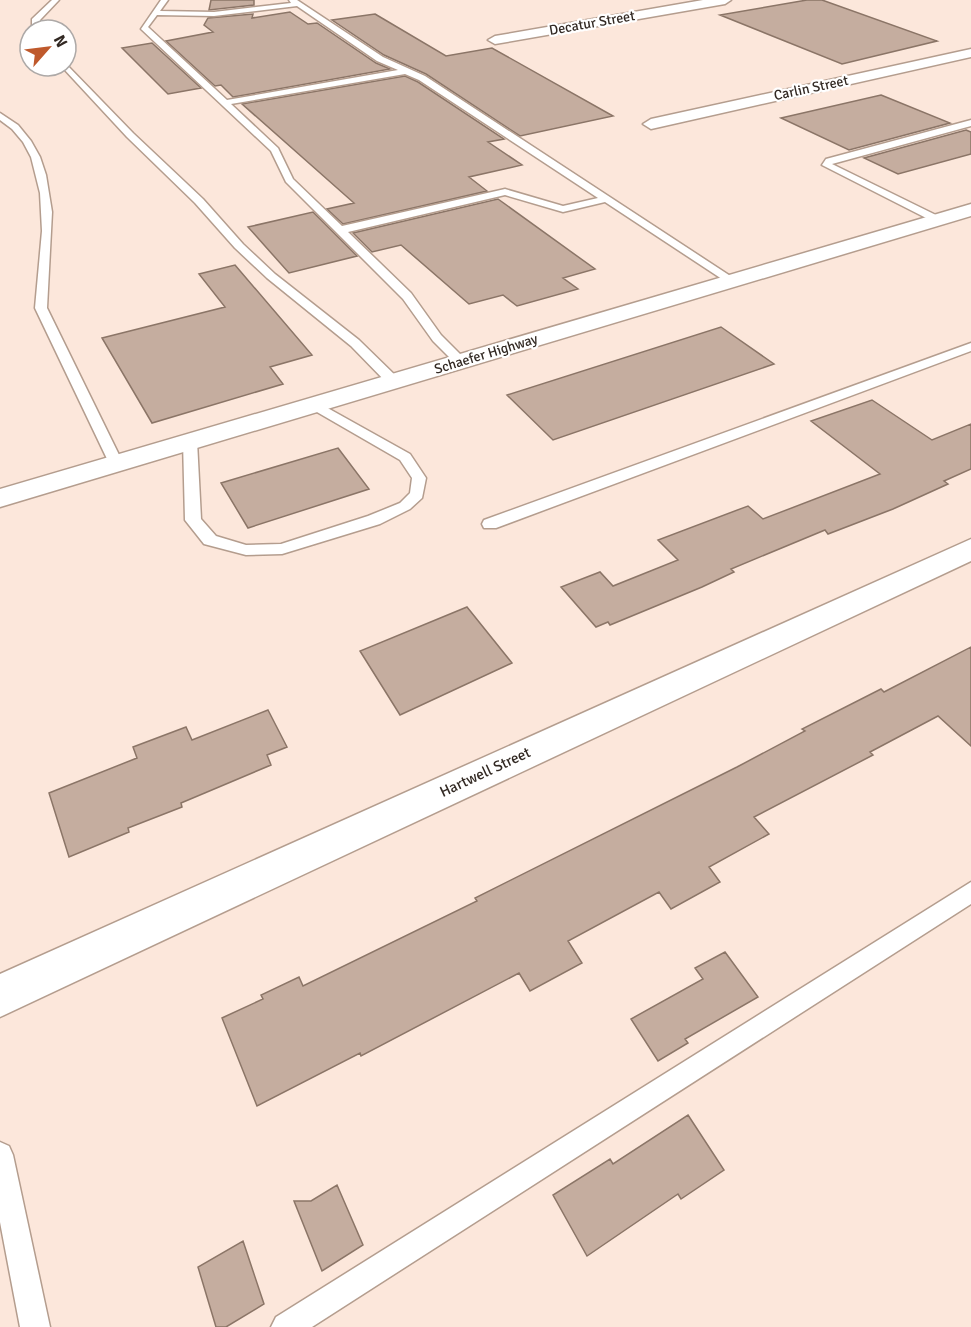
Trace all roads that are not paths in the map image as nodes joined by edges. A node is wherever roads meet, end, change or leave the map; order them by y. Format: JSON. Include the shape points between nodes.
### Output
{"nodes":[{"id":1,"x":56,"y":0,"type":"edge"},
{"id":2,"x":165,"y":0,"type":"edge"},
{"id":3,"x":725,"y":0,"type":"edge"},
{"id":4,"x":295,"y":2,"type":"edge"},
{"id":5,"x":155,"y":13,"type":"junction"},
{"id":6,"x":36,"y":18,"type":"edge"},
{"id":7,"x":495,"y":40,"type":"dead end"},
{"id":8,"x":971,"y":53,"type":"edge"},
{"id":9,"x":405,"y":71,"type":"junction"},
{"id":10,"x":77,"y":78,"type":"edge"},
{"id":11,"x":225,"y":103,"type":"junction"},
{"id":12,"x":0,"y":116,"type":"edge"},
{"id":13,"x":971,"y":123,"type":"edge"},
{"id":14,"x":651,"y":124,"type":"dead end"},
{"id":15,"x":606,"y":199,"type":"junction"},
{"id":16,"x":971,"y":210,"type":"edge"},
{"id":17,"x":938,"y":220,"type":"junction"},
{"id":18,"x":341,"y":230,"type":"junction"},
{"id":19,"x":732,"y":281,"type":"junction"},
{"id":20,"x":971,"y":347,"type":"edge"},
{"id":21,"x":461,"y":361,"type":"junction"},
{"id":22,"x":393,"y":381,"type":"junction"},
{"id":23,"x":315,"y":405,"type":"junction"},
{"id":24,"x":190,"y":441,"type":"junction"},
{"id":25,"x":116,"y":463,"type":"junction"},
{"id":26,"x":0,"y":498,"type":"edge"},
{"id":27,"x":489,"y":524,"type":"dead end"},
{"id":28,"x":971,"y":549,"type":"edge"},
{"id":29,"x":971,"y":892,"type":"edge"},
{"id":30,"x":0,"y":996,"type":"edge"},
{"id":31,"x":0,"y":1155,"type":"edge"},
{"id":32,"x":35,"y":1327,"type":"edge"},
{"id":33,"x":286,"y":1327,"type":"edge"}],
"edges":[{"from":1,"to":6,"type":"lane"},
{"from":2,"to":5,"type":"lane"},
{"from":3,"to":7,"type":"street","name":"Decatur Street"},
{"from":4,"to":5,"type":"lane","via":[[214,14]]},
{"from":4,"to":9,"type":"lane","via":[[380,59]]},
{"from":5,"to":11,"type":"lane","via":[[144,27]]},
{"from":8,"to":14,"type":"street","name":"Carlin Street"},
{"from":9,"to":11,"type":"lane"},
{"from":9,"to":15,"type":"lane","via":[[422,78]]},
{"from":10,"to":22,"type":"lane","via":[[239,246],[355,343]]},
{"from":11,"to":18,"type":"lane","via":[[275,150],[289,180]]},
{"from":12,"to":25,"type":"lane","via":[[27,142],[42,177],[47,215],[41,308]]},
{"from":13,"to":17,"type":"lane","via":[[829,161],[827,165]]},
{"from":15,"to":18,"type":"lane","via":[[563,209],[505,192]]},
{"from":15,"to":19,"type":"lane"},
{"from":16,"to":17,"type":"street","name":"Schaefer Highway"},
{"from":17,"to":19,"type":"street","name":"Schaefer Highway"},
{"from":18,"to":21,"type":"lane","via":[[407,296],[437,338]]},
{"from":19,"to":21,"type":"street","name":"Schaefer Highway"},
{"from":20,"to":27,"type":"lane"},
{"from":21,"to":22,"type":"street","name":"Schaefer Highway"},
{"from":22,"to":23,"type":"street","name":"Schaefer Highway"},
{"from":23,"to":24,"type":"street","name":"Schaefer Highway"},
{"from":23,"to":24,"type":"lane","via":[[405,457],[419,478],[417,495],[405,506],[374,520],[282,549],[246,550],[210,540],[193,520]]},
{"from":24,"to":25,"type":"street","name":"Schaefer Highway"},
{"from":25,"to":26,"type":"street","name":"Schaefer Highway"},
{"from":28,"to":30,"type":"street","name":"Hartwell Street"},
{"from":29,"to":33,"type":"lane"},
{"from":31,"to":32,"type":"lane"}]}
